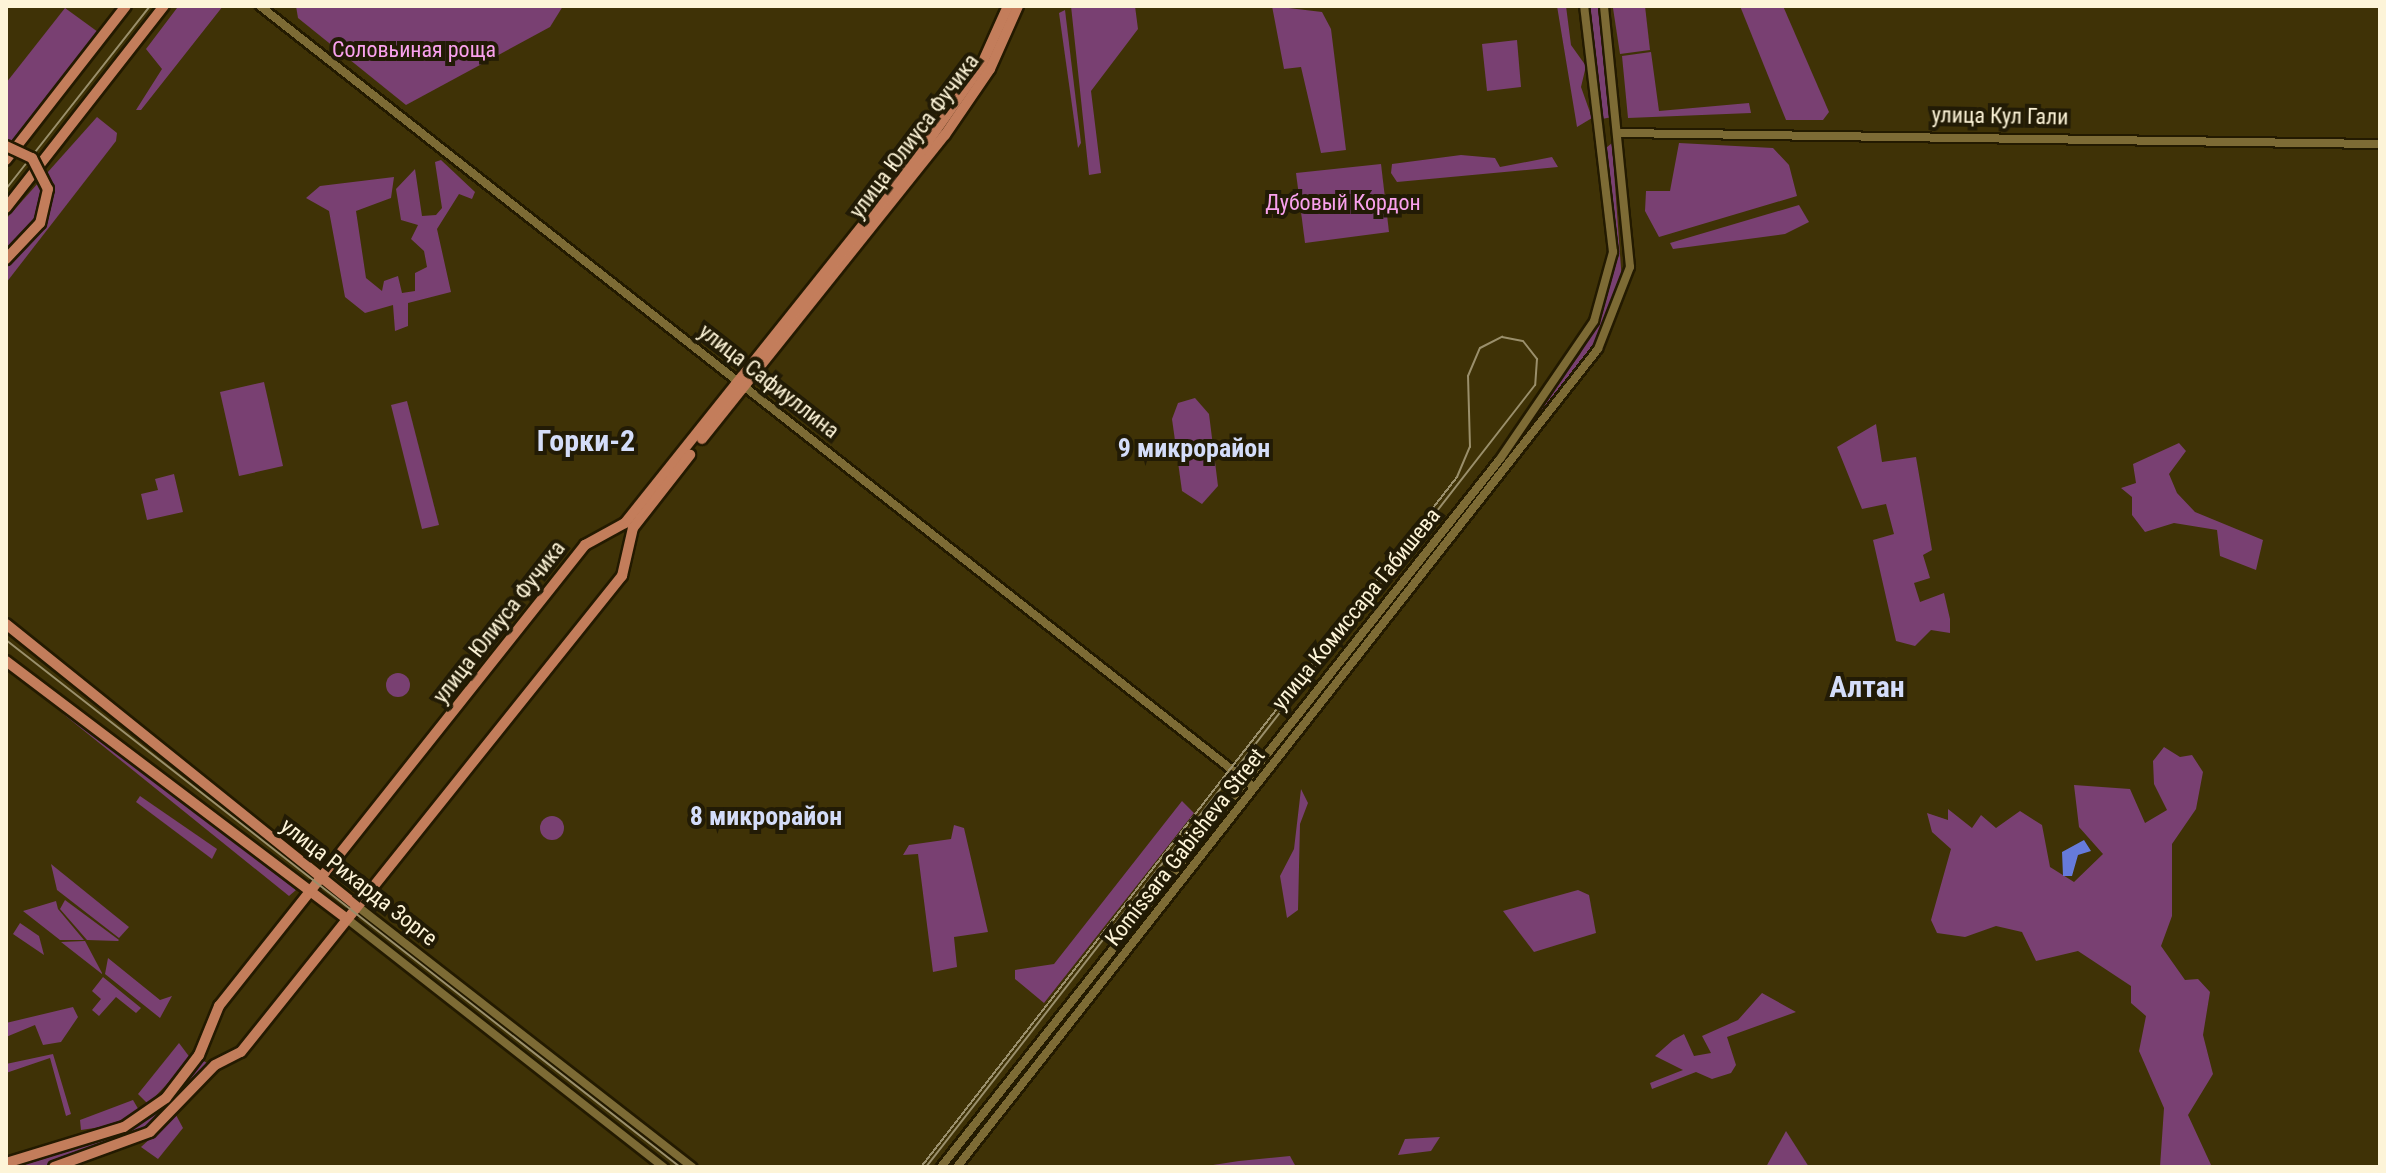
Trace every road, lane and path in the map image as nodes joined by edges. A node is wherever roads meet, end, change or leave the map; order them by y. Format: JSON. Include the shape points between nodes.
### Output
{"nodes":[{"id":1,"x":126,"y":6,"type":"edge"},
{"id":2,"x":164,"y":6,"type":"edge"},
{"id":3,"x":260,"y":6,"type":"edge"},
{"id":4,"x":1008,"y":6,"type":"edge"},
{"id":5,"x":1018,"y":6,"type":"edge"},
{"id":6,"x":1584,"y":6,"type":"edge"},
{"id":7,"x":1604,"y":6,"type":"edge"},
{"id":8,"x":1619,"y":133,"type":"junction"},
{"id":9,"x":2380,"y":144,"type":"edge"},
{"id":10,"x":6,"y":146,"type":"edge"},
{"id":11,"x":6,"y":160,"type":"edge"},
{"id":12,"x":907,"y":175,"type":"junction"},
{"id":13,"x":6,"y":208,"type":"edge"},
{"id":14,"x":6,"y":259,"type":"edge"},
{"id":15,"x":743,"y":383,"type":"junction"},
{"id":16,"x":6,"y":624,"type":"edge"},
{"id":17,"x":6,"y":661,"type":"edge"},
{"id":18,"x":1243,"y":780,"type":"junction"},
{"id":19,"x":1254,"y":787,"type":"junction"},
{"id":20,"x":323,"y":880,"type":"junction"},
{"id":21,"x":312,"y":893,"type":"junction"},
{"id":22,"x":357,"y":906,"type":"junction"},
{"id":23,"x":346,"y":918,"type":"junction"},
{"id":24,"x":6,"y":1163,"type":"edge"},
{"id":25,"x":54,"y":1167,"type":"edge"},
{"id":26,"x":664,"y":1167,"type":"edge"},
{"id":27,"x":692,"y":1167,"type":"edge"},
{"id":28,"x":941,"y":1167,"type":"edge"},
{"id":29,"x":957,"y":1167,"type":"edge"}],
"edges":[{"from":1,"to":11,"type":"main road"},
{"from":2,"to":13,"type":"main road"},
{"from":3,"to":15,"type":"street","name":"улица Сафиуллина"},
{"from":4,"to":12,"type":"main road","name":"улица Юлиуса Фучика","via":[[981,66]]},
{"from":5,"to":12,"type":"main road","name":"улица Юлиуса Фучика","via":[[990,69]]},
{"from":6,"to":18,"type":"street","name":"улица Комиссара Габишева","via":[[1612,240],[1603,300],[1500,459]]},
{"from":7,"to":8,"type":"street"},
{"from":8,"to":9,"type":"street","name":"улица Кул Гали"},
{"from":8,"to":19,"type":"street","name":"Komissara Gabisheva Street","via":[[1630,267],[1598,349]]},
{"from":10,"to":14,"type":"main road","bridge":true,"via":[[32,158],[48,189],[40,223]]},
{"from":12,"to":15,"type":"main road","name":"улица Юлиуса Фучика"},
{"from":15,"to":18,"type":"street","name":"улица Сафиуллина"},
{"from":15,"to":20,"type":"main road","name":"улица Юлиуса Фучика","via":[[625,523],[585,545]]},
{"from":15,"to":22,"type":"main road","name":"улица Юлиуса Фучика","via":[[633,528],[622,576]]},
{"from":16,"to":20,"type":"main road","name":"улица Рихарда Зорге"},
{"from":17,"to":21,"type":"main road","name":"улица Рихарда Зорге"},
{"from":18,"to":19,"type":"street","name":"улица Сафиуллина"},
{"from":18,"to":28,"type":"street","name":"улица Комиссара Габишева"},
{"from":19,"to":29,"type":"street","name":"Komissara Gabisheva Street"},
{"from":20,"to":21,"type":"main road","name":"улица Юлиуса Фучика"},
{"from":20,"to":22,"type":"main road","name":"улица Рихарда Зорге"},
{"from":21,"to":23,"type":"main road","name":"улица Рихарда Зорге"},
{"from":21,"to":24,"type":"main road","name":"улица Юлиуса Фучика","via":[[219,1006],[199,1055],[150,1112]]},
{"from":22,"to":23,"type":"main road","name":"улица Юлиуса Фучика"},
{"from":22,"to":27,"type":"street","name":"улица Рихарда Зорге"},
{"from":23,"to":25,"type":"main road","name":"улица Юлиуса Фучика","via":[[241,1052],[215,1065],[167,1119],[132,1143]]},
{"from":23,"to":26,"type":"street","name":"улица Рихарда Зорге"}]}
